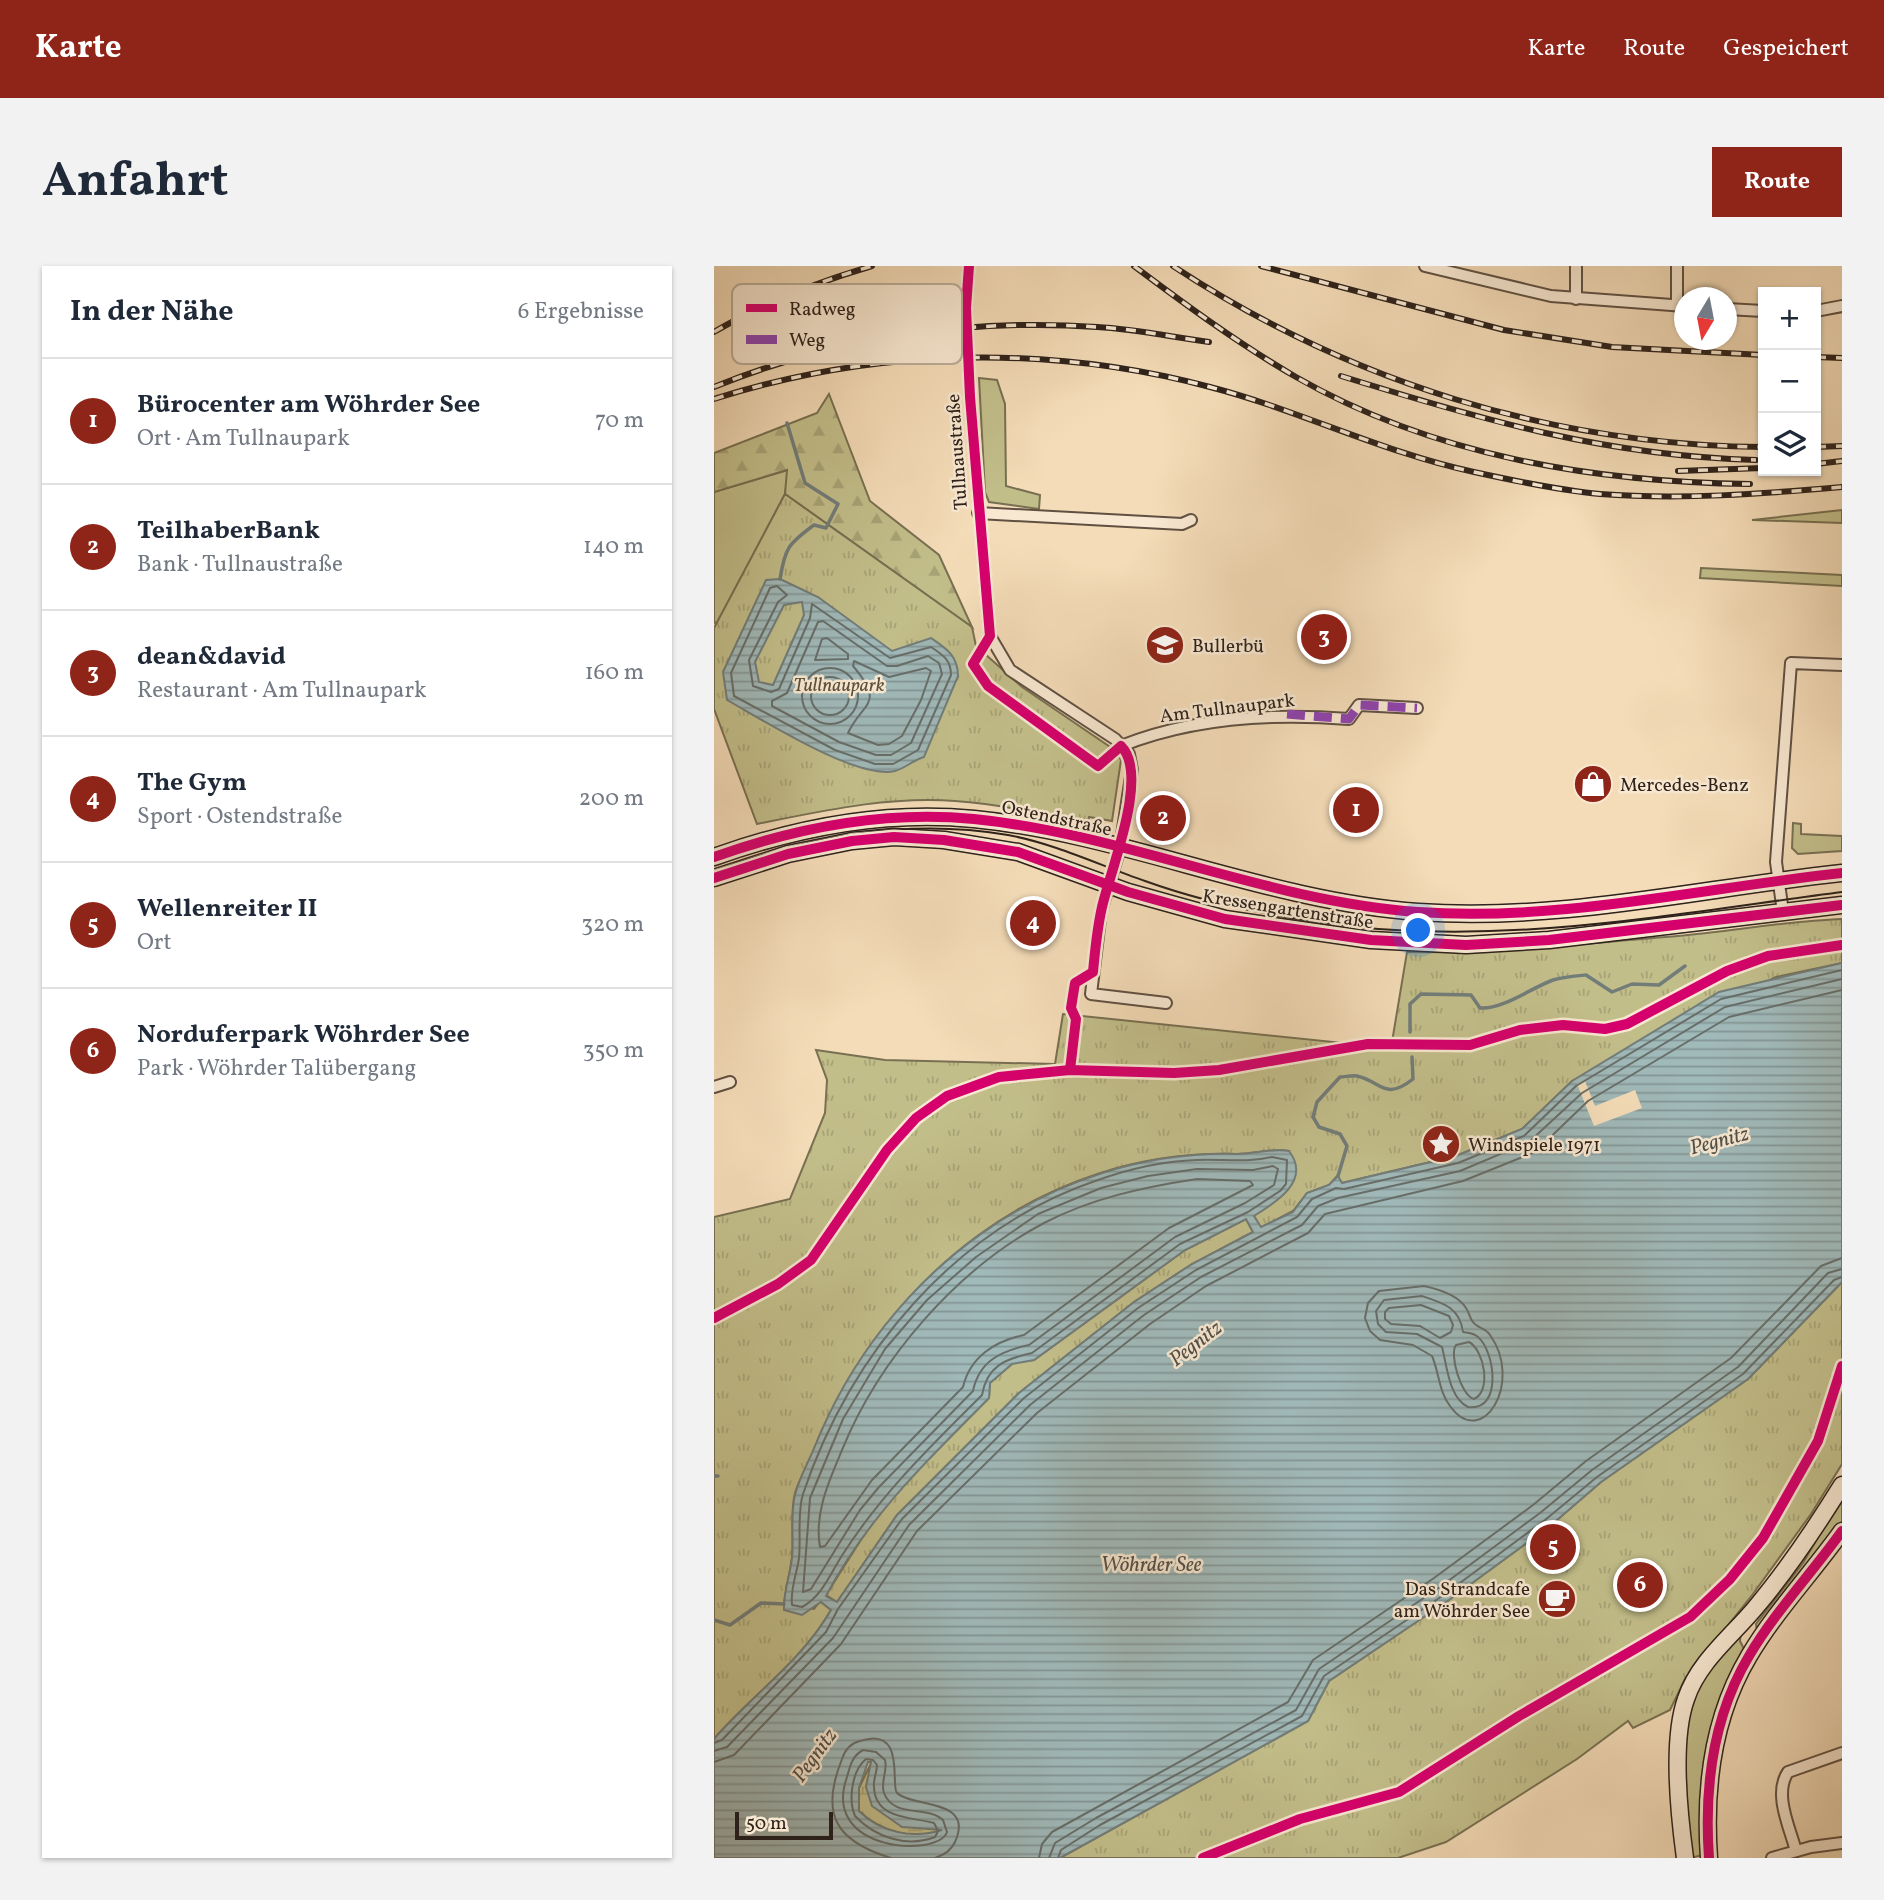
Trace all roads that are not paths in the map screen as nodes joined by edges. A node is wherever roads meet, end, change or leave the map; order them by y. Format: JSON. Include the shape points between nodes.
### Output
{"nodes":[{"id":1,"x":969,"y":266,"type":"edge"},
{"id":2,"x":1425,"y":266,"type":"edge"},
{"id":3,"x":1576,"y":266,"type":"edge"},
{"id":4,"x":1676,"y":266,"type":"edge"},
{"id":5,"x":1679,"y":287,"type":"edge"},
{"id":6,"x":1576,"y":299,"type":"junction"},
{"id":7,"x":1674,"y":306,"type":"edge"},
{"id":8,"x":1842,"y":306,"type":"edge"},
{"id":9,"x":1737,"y":310,"type":"edge"},
{"id":10,"x":1821,"y":310,"type":"edge"},
{"id":11,"x":1758,"y":311,"type":"edge"},
{"id":12,"x":978,"y":513,"type":"junction"},
{"id":13,"x":1191,"y":520,"type":"dead end"},
{"id":14,"x":1842,"y":665,"type":"edge"},
{"id":15,"x":1417,"y":708,"type":"dead end"},
{"id":16,"x":1121,"y":746,"type":"junction"},
{"id":17,"x":1120,"y":848,"type":"junction"},
{"id":18,"x":714,"y":857,"type":"edge"},
{"id":19,"x":1842,"y":873,"type":"edge"},
{"id":20,"x":714,"y":878,"type":"edge"},
{"id":21,"x":1777,"y":882,"type":"junction"},
{"id":22,"x":1108,"y":886,"type":"junction"},
{"id":23,"x":1842,"y":905,"type":"edge"},
{"id":24,"x":1783,"y":912,"type":"junction"},
{"id":25,"x":1166,"y":1003,"type":"dead end"},
{"id":26,"x":730,"y":1082,"type":"dead end"},
{"id":27,"x":714,"y":1087,"type":"edge"},
{"id":28,"x":1842,"y":1485,"type":"edge"},
{"id":29,"x":1842,"y":1531,"type":"edge"},
{"id":30,"x":1756,"y":1607,"type":"junction"},
{"id":31,"x":1755,"y":1647,"type":"junction"},
{"id":32,"x":1842,"y":1753,"type":"edge"},
{"id":33,"x":1681,"y":1801,"type":"junction"},
{"id":34,"x":1842,"y":1843,"type":"edge"},
{"id":35,"x":1796,"y":1851,"type":"junction"},
{"id":36,"x":1675,"y":1858,"type":"edge"},
{"id":37,"x":1685,"y":1858,"type":"edge"},
{"id":38,"x":1709,"y":1858,"type":"edge"},
{"id":39,"x":1772,"y":1858,"type":"edge"}],
"edges":[{"from":1,"to":12,"type":"street","name":"Tullnaustraße","via":[[966,308]]},
{"from":2,"to":6,"type":"street"},
{"from":3,"to":6,"type":"street"},
{"from":4,"to":5,"type":"street"},
{"from":6,"to":7,"type":"street"},
{"from":8,"to":10,"type":"street"},
{"from":9,"to":11,"type":"street"},
{"from":12,"to":13,"type":"street","name":"Tullnaustraße","via":[[1182,524]]},
{"from":12,"to":16,"type":"street","name":"Tullnaustraße","via":[[990,636],[1010,670]]},
{"from":14,"to":21,"type":"street","via":[[1791,663]]},
{"from":15,"to":16,"type":"street","name":"Am Tullnaupark","via":[[1359,705],[1349,719],[1287,714],[1153,733]]},
{"from":16,"to":17,"type":"street","via":[[1129,754],[1132,770]]},
{"from":17,"to":18,"type":"main road","name":"Ostendstraße","via":[[1004,823],[905,817],[813,828]]},
{"from":17,"to":21,"type":"main road","name":"Kressengartenstraße","via":[[1325,901],[1441,913],[1553,911]]},
{"from":17,"to":22,"type":"street","name":"Ostendstraße"},
{"from":19,"to":21,"type":"main road","name":"Kressengartenstraße"},
{"from":20,"to":22,"type":"main road","via":[[812,848],[909,837],[1018,852]]},
{"from":21,"to":24,"type":"street"},
{"from":22,"to":24,"type":"main road","name":"Kressengartenstraße","via":[[1236,921],[1433,944],[1549,940]]},
{"from":22,"to":25,"type":"street","name":"Ostendstraße","via":[[1091,994]]},
{"from":23,"to":24,"type":"main road","name":"Kressengartenstraße"},
{"from":26,"to":27,"type":"street"},
{"from":28,"to":30,"type":"main road"},
{"from":29,"to":31,"type":"main road"},
{"from":30,"to":31,"type":"main road","via":[[1748,1634]]},
{"from":30,"to":33,"type":"main road","via":[[1700,1671],[1688,1693],[1680,1723]]},
{"from":31,"to":38,"type":"main road","via":[[1734,1685],[1713,1752],[1707,1797]]},
{"from":32,"to":35,"type":"street","via":[[1788,1772],[1784,1778],[1782,1795]]},
{"from":33,"to":36,"type":"main road"},
{"from":33,"to":37,"type":"main road"},
{"from":34,"to":35,"type":"street"},
{"from":35,"to":39,"type":"street"}]}
